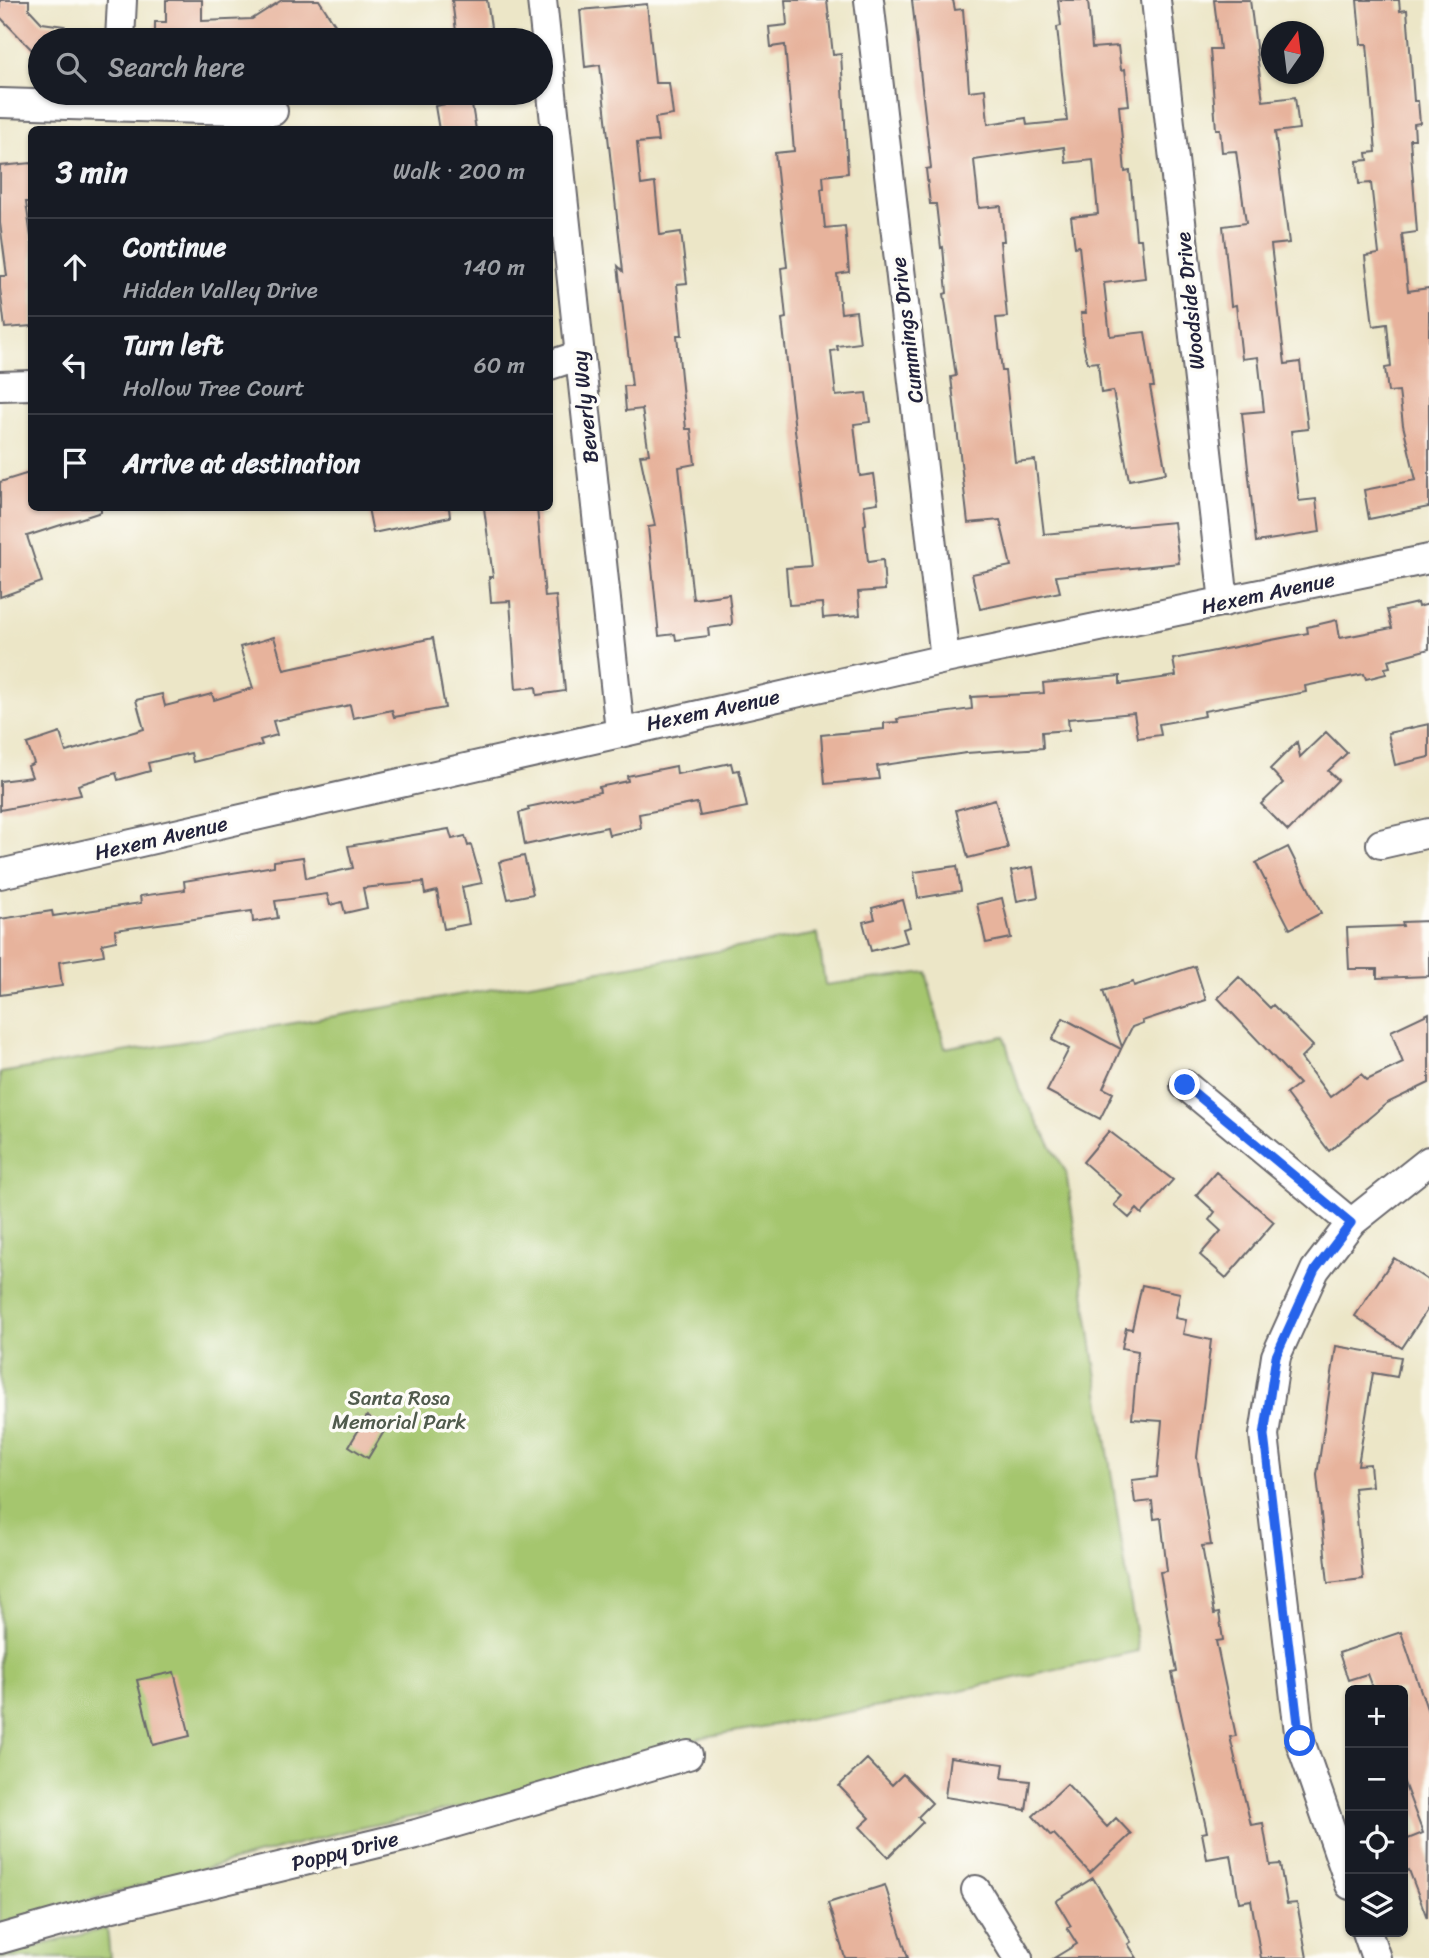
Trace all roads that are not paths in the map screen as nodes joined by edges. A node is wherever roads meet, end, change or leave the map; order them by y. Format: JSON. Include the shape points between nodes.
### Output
{"nodes":[{"id":1,"x":122,"y":0,"type":"edge"},
{"id":2,"x":542,"y":0,"type":"edge"},
{"id":3,"x":869,"y":0,"type":"edge"},
{"id":4,"x":1156,"y":0,"type":"edge"},
{"id":5,"x":121,"y":28,"type":"edge"},
{"id":6,"x":545,"y":28,"type":"edge"},
{"id":7,"x":28,"y":102,"type":"edge"},
{"id":8,"x":0,"y":103,"type":"edge"},
{"id":9,"x":553,"y":103,"type":"edge"},
{"id":10,"x":187,"y":105,"type":"edge"},
{"id":11,"x":273,"y":111,"type":"dead end"},
{"id":12,"x":580,"y":355,"type":"junction"},
{"id":13,"x":553,"y":364,"type":"edge"},
{"id":14,"x":28,"y":385,"type":"edge"},
{"id":15,"x":0,"y":386,"type":"edge"},
{"id":16,"x":1429,"y":559,"type":"edge"},
{"id":17,"x":1224,"y":603,"type":"junction"},
{"id":18,"x":944,"y":659,"type":"junction"},
{"id":19,"x":620,"y":731,"type":"junction"},
{"id":20,"x":1429,"y":833,"type":"edge"},
{"id":21,"x":1381,"y":844,"type":"dead end"},
{"id":22,"x":0,"y":874,"type":"edge"},
{"id":23,"x":1185,"y":1085,"type":"dead end"},
{"id":24,"x":1429,"y":1161,"type":"edge"},
{"id":25,"x":1351,"y":1223,"type":"junction"},
{"id":26,"x":688,"y":1755,"type":"dead end"},
{"id":27,"x":1346,"y":1874,"type":"edge"},
{"id":28,"x":976,"y":1889,"type":"dead end"},
{"id":29,"x":1369,"y":1937,"type":"edge"},
{"id":30,"x":0,"y":1940,"type":"edge"},
{"id":31,"x":1018,"y":1958,"type":"edge"},
{"id":32,"x":1376,"y":1958,"type":"edge"}],
"edges":[{"from":1,"to":5,"type":"street"},
{"from":2,"to":6,"type":"street","name":"Beverly Way"},
{"from":3,"to":18,"type":"street","name":"Cummings Drive"},
{"from":4,"to":17,"type":"street","name":"Woodside Drive"},
{"from":7,"to":8,"type":"street"},
{"from":9,"to":12,"type":"street","name":"Beverly Way"},
{"from":10,"to":11,"type":"street"},
{"from":12,"to":13,"type":"street"},
{"from":12,"to":19,"type":"street","name":"Beverly Way"},
{"from":14,"to":15,"type":"street"},
{"from":16,"to":17,"type":"street","name":"Hexem Avenue"},
{"from":17,"to":18,"type":"street","name":"Hexem Avenue"},
{"from":18,"to":19,"type":"street","name":"Hexem Avenue"},
{"from":19,"to":22,"type":"street","name":"Hexem Avenue"},
{"from":20,"to":21,"type":"street"},
{"from":23,"to":25,"type":"street"},
{"from":24,"to":25,"type":"street"},
{"from":25,"to":27,"type":"street","via":[[1315,1270],[1276,1356],[1264,1435],[1300,1741]]},
{"from":26,"to":30,"type":"street","name":"Poppy Drive","via":[[416,1834]]},
{"from":28,"to":31,"type":"street"},
{"from":29,"to":32,"type":"street"}]}
